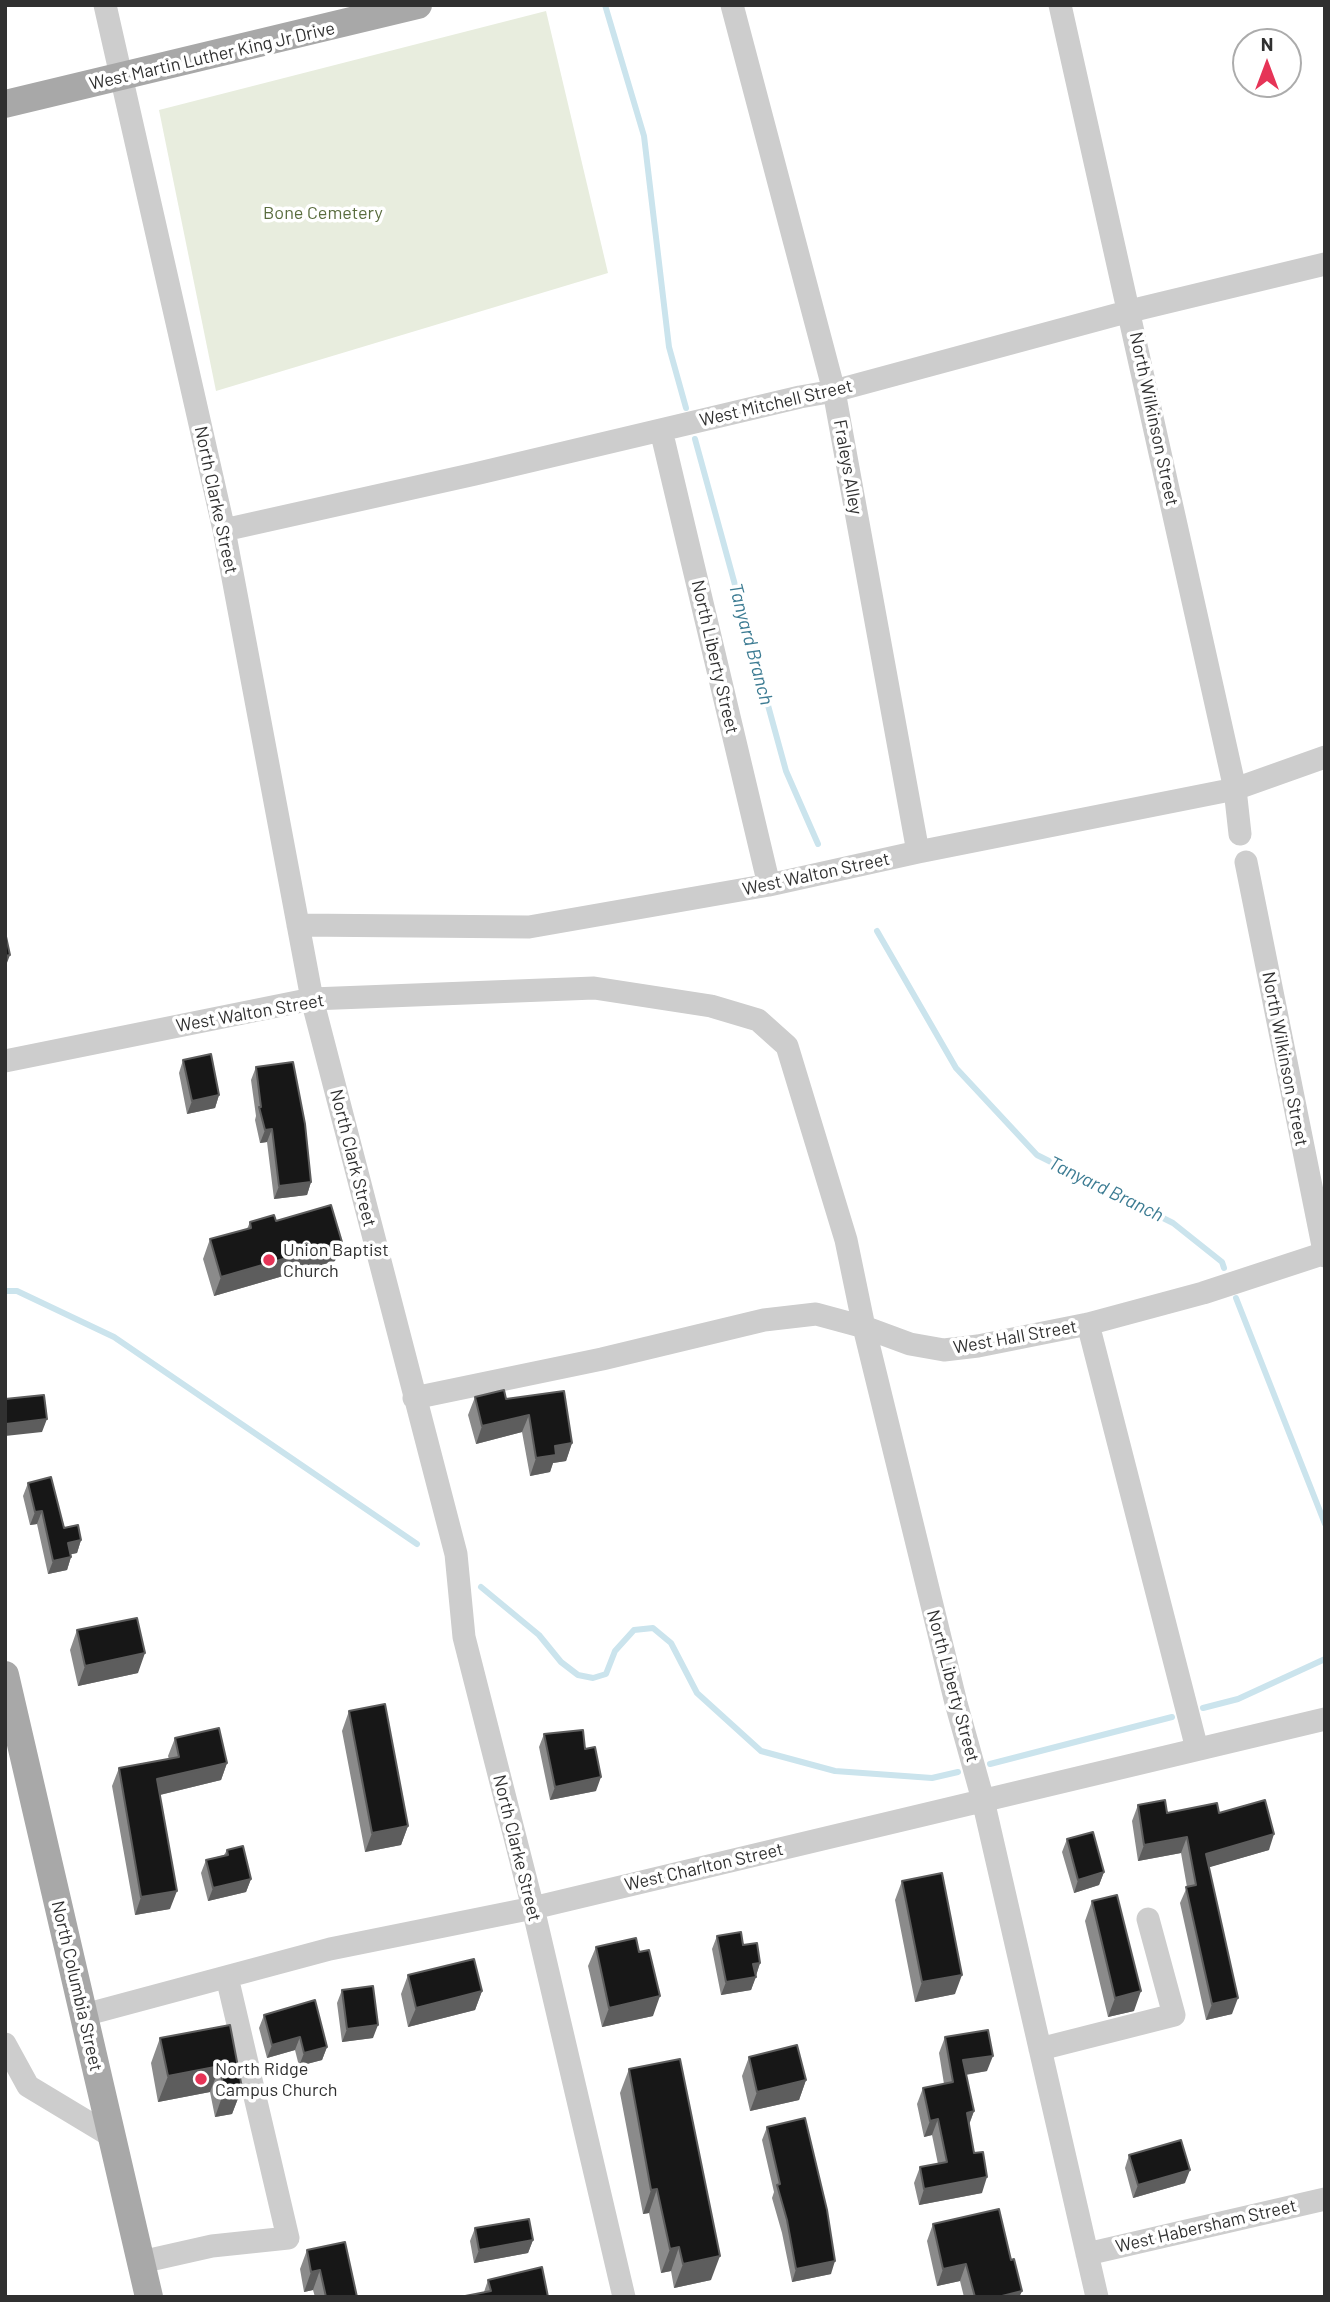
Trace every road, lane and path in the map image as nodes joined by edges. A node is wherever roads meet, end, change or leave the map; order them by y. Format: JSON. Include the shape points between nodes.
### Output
{"nodes":[{"id":1,"x":105,"y":5,"type":"edge"},
{"id":2,"x":418,"y":5,"type":"edge"},
{"id":3,"x":732,"y":5,"type":"edge"},
{"id":4,"x":1060,"y":5,"type":"edge"},
{"id":5,"x":121,"y":78,"type":"junction"},
{"id":6,"x":5,"y":104,"type":"edge"},
{"id":7,"x":1325,"y":264,"type":"edge"},
{"id":8,"x":1130,"y":311,"type":"junction"},
{"id":9,"x":834,"y":391,"type":"junction"},
{"id":10,"x":661,"y":430,"type":"junction"},
{"id":11,"x":224,"y":530,"type":"junction"},
{"id":12,"x":1325,"y":757,"type":"edge"},
{"id":13,"x":1235,"y":789,"type":"junction"},
{"id":14,"x":1240,"y":834,"type":"dead end"},
{"id":15,"x":918,"y":852,"type":"junction"},
{"id":16,"x":1245,"y":862,"type":"dead end"},
{"id":17,"x":769,"y":885,"type":"junction"},
{"id":18,"x":298,"y":925,"type":"junction"},
{"id":19,"x":312,"y":999,"type":"junction"},
{"id":20,"x":5,"y":1061,"type":"edge"},
{"id":21,"x":798,"y":1077,"type":"joint"},
{"id":22,"x":1325,"y":1254,"type":"edge"},
{"id":23,"x":1088,"y":1324,"type":"junction"},
{"id":24,"x":864,"y":1327,"type":"junction"},
{"id":25,"x":415,"y":1398,"type":"junction"},
{"id":26,"x":5,"y":1675,"type":"edge"},
{"id":27,"x":1325,"y":1719,"type":"edge"},
{"id":28,"x":1196,"y":1749,"type":"junction"},
{"id":29,"x":984,"y":1800,"type":"junction"},
{"id":30,"x":533,"y":1908,"type":"junction"},
{"id":31,"x":1148,"y":1919,"type":"dead end"},
{"id":32,"x":227,"y":1977,"type":"junction"},
{"id":33,"x":84,"y":2015,"type":"junction"},
{"id":34,"x":5,"y":2044,"type":"edge"},
{"id":35,"x":1040,"y":2049,"type":"junction"},
{"id":36,"x":111,"y":2136,"type":"junction"},
{"id":37,"x":1325,"y":2199,"type":"edge"},
{"id":38,"x":1087,"y":2254,"type":"junction"},
{"id":39,"x":141,"y":2262,"type":"junction"},
{"id":40,"x":149,"y":2297,"type":"edge"},
{"id":41,"x":624,"y":2297,"type":"edge"},
{"id":42,"x":1097,"y":2297,"type":"edge"}],
"edges":[{"from":1,"to":5,"type":"street","name":"North Clarke Street"},
{"from":2,"to":5,"type":"main road","name":"West Martin Luther King Jr Drive"},
{"from":3,"to":9,"type":"street","name":"Fraleys Alley"},
{"from":4,"to":8,"type":"street","name":"North Wilkinson Street"},
{"from":5,"to":6,"type":"main road","name":"West Martin Luther King Jr Drive"},
{"from":5,"to":11,"type":"street","name":"North Clarke Street"},
{"from":7,"to":8,"type":"street","name":"West Mitchell Street"},
{"from":8,"to":9,"type":"street","name":"West Mitchell Street"},
{"from":8,"to":13,"type":"street","name":"North Wilkinson Street"},
{"from":9,"to":10,"type":"street","name":"West Mitchell Street"},
{"from":9,"to":15,"type":"street","name":"Fraleys Alley"},
{"from":10,"to":11,"type":"street","name":"West Mitchell Street"},
{"from":10,"to":17,"type":"street","name":"North Liberty Street"},
{"from":11,"to":18,"type":"street","name":"North Clarke Street"},
{"from":12,"to":13,"type":"street","name":"West Walton Street"},
{"from":13,"to":14,"type":"street","name":"North Wilkinson Street"},
{"from":13,"to":15,"type":"street","name":"West Walton Street"},
{"from":15,"to":17,"type":"street","name":"West Walton Street"},
{"from":16,"to":22,"type":"street","name":"North Wilkinson Street"},
{"from":17,"to":18,"type":"street","name":"West Walton Street","via":[[529,927]]},
{"from":18,"to":19,"type":"street","name":"North Clarke Street"},
{"from":19,"to":20,"type":"street","name":"West Walton Street"},
{"from":19,"to":21,"type":"street","name":"West Walton Street","via":[[594,988],[698,1004],[758,1020],[788,1046]]},
{"from":19,"to":25,"type":"street","name":"North Clark Street"},
{"from":21,"to":24,"type":"street","name":"North Liberty Street","via":[[846,1240]]},
{"from":22,"to":23,"type":"street","name":"West Hall Street"},
{"from":23,"to":24,"type":"street","name":"West Hall Street","via":[[944,1350],[910,1345]]},
{"from":23,"to":28,"type":"street"},
{"from":24,"to":25,"type":"street","name":"West Hall Street","via":[[816,1314],[764,1320]]},
{"from":24,"to":29,"type":"street","name":"North Liberty Street"},
{"from":25,"to":30,"type":"street","name":"North Clarke Street","via":[[456,1554],[464,1637]]},
{"from":26,"to":33,"type":"main road","name":"North Columbia Street"},
{"from":27,"to":28,"type":"street","name":"West Charlton Street"},
{"from":28,"to":29,"type":"street","name":"West Charlton Street"},
{"from":29,"to":30,"type":"street","name":"West Charlton Street"},
{"from":29,"to":35,"type":"street","name":"North Liberty Street"},
{"from":30,"to":32,"type":"street","name":"West Charlton Street","via":[[330,1950]]},
{"from":30,"to":41,"type":"street","name":"North Clarke Street"},
{"from":31,"to":35,"type":"street","via":[[1174,2015]]},
{"from":32,"to":33,"type":"street","name":"West Charlton Street"},
{"from":32,"to":39,"type":"street","via":[[288,2238],[212,2246]]},
{"from":33,"to":36,"type":"main road","name":"North Columbia Street"},
{"from":34,"to":36,"type":"street","via":[[28,2086]]},
{"from":35,"to":38,"type":"street","name":"North Liberty Street"},
{"from":36,"to":39,"type":"main road","name":"North Columbia Street"},
{"from":37,"to":38,"type":"street","name":"West Habersham Street"},
{"from":38,"to":42,"type":"street","name":"North Liberty Street"},
{"from":39,"to":40,"type":"main road","name":"North Columbia Street"}]}
